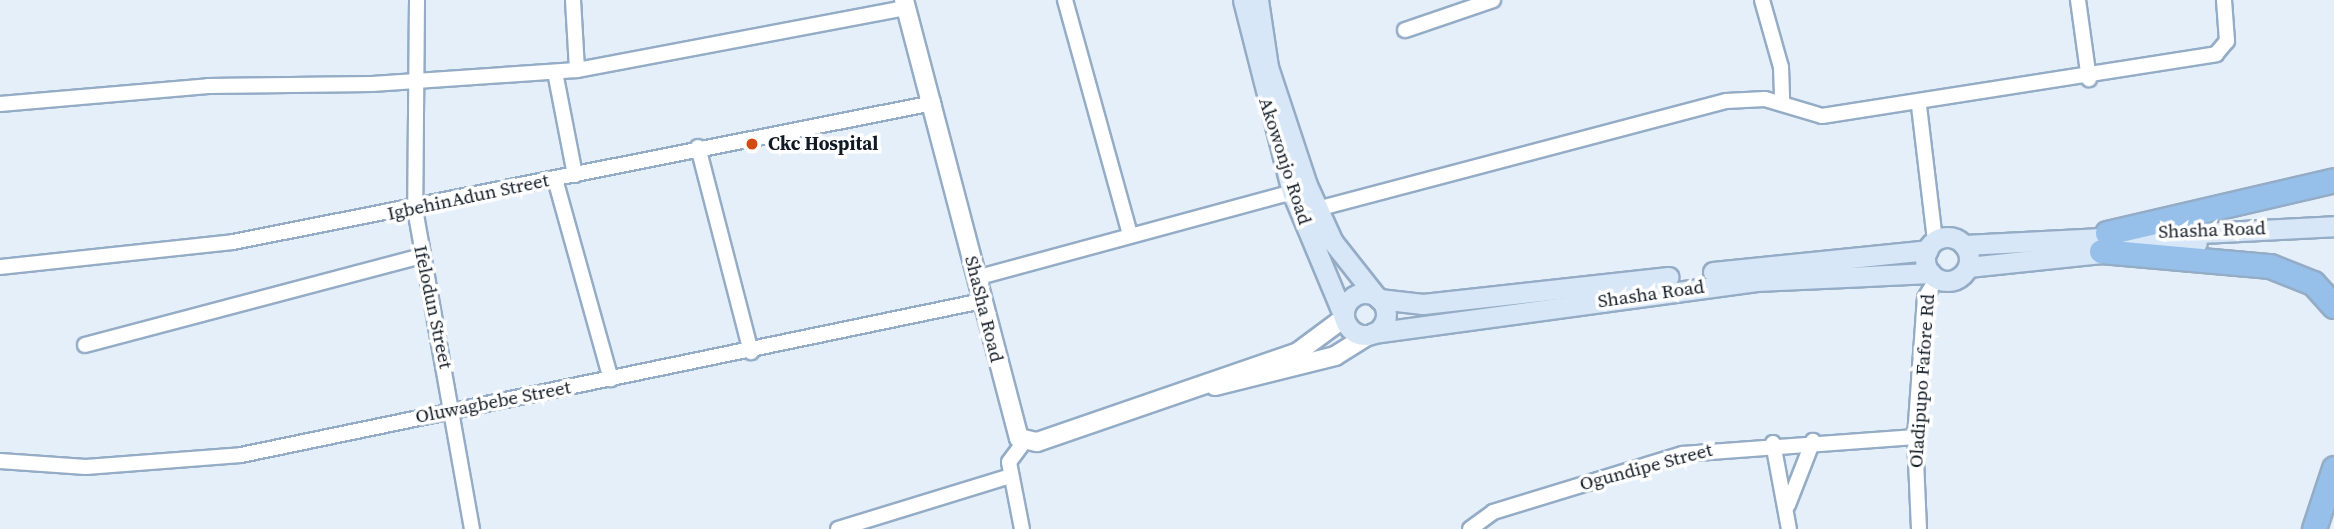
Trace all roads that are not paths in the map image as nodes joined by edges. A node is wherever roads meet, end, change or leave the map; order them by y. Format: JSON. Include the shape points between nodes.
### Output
{"nodes":[{"id":1,"x":417,"y":0,"type":"edge"},
{"id":2,"x":573,"y":0,"type":"edge"},
{"id":3,"x":1065,"y":0,"type":"edge"},
{"id":4,"x":1243,"y":0,"type":"edge"},
{"id":5,"x":1258,"y":0,"type":"edge"},
{"id":6,"x":1493,"y":0,"type":"edge"},
{"id":7,"x":1762,"y":0,"type":"edge"},
{"id":8,"x":2078,"y":0,"type":"edge"},
{"id":9,"x":2224,"y":0,"type":"edge"},
{"id":10,"x":905,"y":4,"type":"edge"},
{"id":11,"x":1405,"y":30,"type":"dead end"},
{"id":12,"x":577,"y":69,"type":"junction"},
{"id":13,"x":555,"y":72,"type":"junction"},
{"id":14,"x":419,"y":79,"type":"junction"},
{"id":15,"x":2089,"y":79,"type":"junction"},
{"id":16,"x":1782,"y":102,"type":"junction"},
{"id":17,"x":933,"y":103,"type":"junction"},
{"id":18,"x":0,"y":104,"type":"edge"},
{"id":19,"x":1919,"y":106,"type":"junction"},
{"id":20,"x":698,"y":147,"type":"junction"},
{"id":21,"x":575,"y":175,"type":"junction"},
{"id":22,"x":555,"y":179,"type":"junction"},
{"id":23,"x":2334,"y":180,"type":"edge"},
{"id":24,"x":1292,"y":192,"type":"junction"},
{"id":25,"x":415,"y":209,"type":"junction"},
{"id":26,"x":1317,"y":209,"type":"junction"},
{"id":27,"x":2334,"y":226,"type":"edge"},
{"id":28,"x":1130,"y":236,"type":"junction"},
{"id":29,"x":2334,"y":239,"type":"edge"},
{"id":30,"x":2104,"y":242,"type":"junction"},
{"id":31,"x":1931,"y":245,"type":"junction"},
{"id":32,"x":1964,"y":245,"type":"junction"},
{"id":33,"x":421,"y":256,"type":"junction"},
{"id":34,"x":0,"y":267,"type":"edge"},
{"id":35,"x":1968,"y":267,"type":"junction"},
{"id":36,"x":1934,"y":276,"type":"junction"},
{"id":37,"x":976,"y":278,"type":"junction"},
{"id":38,"x":1377,"y":297,"type":"junction"},
{"id":39,"x":982,"y":301,"type":"junction"},
{"id":40,"x":2334,"y":306,"type":"edge"},
{"id":41,"x":1344,"y":317,"type":"junction"},
{"id":42,"x":1371,"y":334,"type":"junction"},
{"id":43,"x":85,"y":345,"type":"dead end"},
{"id":44,"x":751,"y":352,"type":"junction"},
{"id":45,"x":611,"y":379,"type":"junction"},
{"id":46,"x":1194,"y":388,"type":"junction"},
{"id":47,"x":454,"y":410,"type":"junction"},
{"id":48,"x":1915,"y":438,"type":"junction"},
{"id":49,"x":1813,"y":441,"type":"junction"},
{"id":50,"x":1024,"y":442,"type":"junction"},
{"id":51,"x":1773,"y":443,"type":"junction"},
{"id":52,"x":0,"y":461,"type":"edge"},
{"id":53,"x":2334,"y":468,"type":"edge"},
{"id":54,"x":1010,"y":476,"type":"junction"},
{"id":55,"x":1788,"y":507,"type":"junction"},
{"id":56,"x":472,"y":529,"type":"edge"},
{"id":57,"x":838,"y":529,"type":"edge"},
{"id":58,"x":1022,"y":529,"type":"edge"},
{"id":59,"x":1470,"y":529,"type":"edge"},
{"id":60,"x":1789,"y":529,"type":"edge"},
{"id":61,"x":1919,"y":529,"type":"edge"},
{"id":62,"x":2314,"y":529,"type":"edge"}],
"edges":[{"from":1,"to":14,"type":"street","name":"Ifelodun Street"},
{"from":2,"to":12,"type":"street"},
{"from":3,"to":28,"type":"street"},
{"from":4,"to":24,"type":"main road","name":"Akowonjo Road"},
{"from":5,"to":26,"type":"main road","name":"Akowonjo Road","via":[[1280,113]]},
{"from":6,"to":11,"type":"street"},
{"from":7,"to":16,"type":"street","via":[[1781,68]]},
{"from":8,"to":15,"type":"street"},
{"from":9,"to":15,"type":"street","via":[[2227,41],[2216,54]]},
{"from":10,"to":12,"type":"street"},
{"from":10,"to":17,"type":"street","name":"ShaSha Road"},
{"from":12,"to":13,"type":"street"},
{"from":13,"to":14,"type":"street"},
{"from":13,"to":21,"type":"street"},
{"from":14,"to":18,"type":"street","via":[[194,86]]},
{"from":14,"to":25,"type":"street","name":"Ifelodun Street","via":[[412,109]]},
{"from":15,"to":19,"type":"street"},
{"from":16,"to":19,"type":"street","via":[[1822,116]]},
{"from":16,"to":26,"type":"street","via":[[1726,102]]},
{"from":17,"to":20,"type":"street","name":"IgbehinAdun Street"},
{"from":17,"to":37,"type":"street","name":"ShaSha Road"},
{"from":19,"to":31,"type":"street"},
{"from":20,"to":21,"type":"street","name":"IgbehinAdun Street"},
{"from":20,"to":44,"type":"street"},
{"from":21,"to":22,"type":"street","name":"IgbehinAdun Street"},
{"from":22,"to":25,"type":"street","name":"IgbehinAdun Street"},
{"from":22,"to":45,"type":"street"},
{"from":23,"to":30,"type":"highway"},
{"from":24,"to":28,"type":"street"},
{"from":24,"to":41,"type":"main road","name":"Akowonjo Road"},
{"from":25,"to":33,"type":"street","name":"Ifelodun Street"},
{"from":25,"to":34,"type":"street","name":"IgbehinAdun Street","via":[[233,242]]},
{"from":26,"to":38,"type":"main road","name":"Akowonjo Road","via":[[1333,242]]},
{"from":27,"to":30,"type":"main road","name":"Shasha Road"},
{"from":28,"to":37,"type":"street"},
{"from":29,"to":30,"type":"main road","name":"Shasha Road"},
{"from":30,"to":32,"type":"main road","name":"Shasha Road"},
{"from":30,"to":35,"type":"main road","name":"Shasha Road"},
{"from":30,"to":40,"type":"highway","via":[[2270,266],[2313,283]]},
{"from":31,"to":32,"type":"main road","via":[[1950,237]]},
{"from":31,"to":36,"type":"main road"},
{"from":31,"to":38,"type":"main road","name":"Shasha Road","via":[[1423,304]]},
{"from":32,"to":35,"type":"main road"},
{"from":33,"to":43,"type":"street"},
{"from":33,"to":47,"type":"street","name":"Ifelodun Street"},
{"from":35,"to":36,"type":"main road","via":[[1951,281]]},
{"from":36,"to":42,"type":"main road","name":"Shasha Road","via":[[1716,285]]},
{"from":36,"to":48,"type":"street","name":"Oladipupo Fafore Rd","via":[[1924,298]]},
{"from":37,"to":39,"type":"street","name":"ShaSha Road"},
{"from":38,"to":41,"type":"main road","via":[[1353,296]]},
{"from":38,"to":42,"type":"main road","via":[[1385,321]]},
{"from":39,"to":44,"type":"street","name":"Oluwagbebe Street"},
{"from":39,"to":50,"type":"street","name":"ShaSha Road","via":[[1007,404]]},
{"from":41,"to":42,"type":"main road","via":[[1350,329]]},
{"from":41,"to":46,"type":"street","via":[[1298,352]]},
{"from":42,"to":46,"type":"street","via":[[1335,356],[1259,378]]},
{"from":44,"to":45,"type":"street","name":"Oluwagbebe Street"},
{"from":45,"to":47,"type":"street","name":"Oluwagbebe Street"},
{"from":46,"to":50,"type":"street"},
{"from":47,"to":52,"type":"street","name":"Oluwagbebe Street","via":[[177,463],[86,467]]},
{"from":47,"to":56,"type":"street","name":"Ifelodun Street"},
{"from":48,"to":49,"type":"street","name":"Ogundipe Street"},
{"from":48,"to":61,"type":"street","name":"Oladipupo Fafore Rd"},
{"from":49,"to":51,"type":"street","name":"Ogundipe Street"},
{"from":49,"to":55,"type":"street"},
{"from":50,"to":54,"type":"street","via":[[1009,462]]},
{"from":51,"to":55,"type":"street"},
{"from":51,"to":59,"type":"street","name":"Ogundipe Street","via":[[1683,454],[1493,512]]},
{"from":53,"to":62,"type":"highway"},
{"from":54,"to":57,"type":"street"},
{"from":54,"to":58,"type":"street"},
{"from":55,"to":60,"type":"street"}]}
